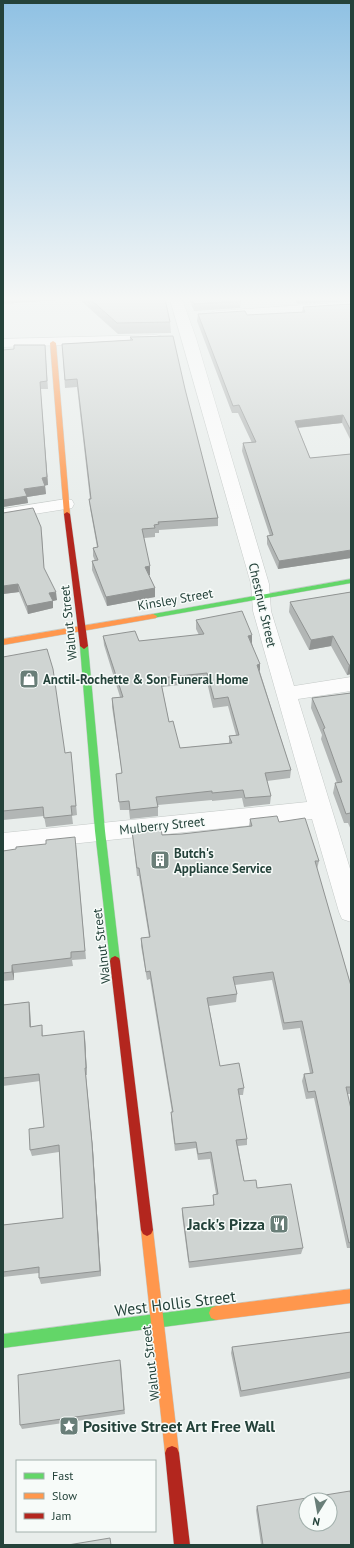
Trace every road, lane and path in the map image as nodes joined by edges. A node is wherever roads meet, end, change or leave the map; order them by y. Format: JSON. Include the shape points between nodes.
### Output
{"nodes":[{"id":1,"x":55,"y":371,"type":"edge"},
{"id":2,"x":199,"y":371,"type":"edge"},
{"id":3,"x":66,"y":504,"type":"junction"},
{"id":4,"x":3,"y":514,"type":"edge"},
{"id":5,"x":351,"y":581,"type":"edge"},
{"id":6,"x":261,"y":596,"type":"junction"},
{"id":7,"x":82,"y":628,"type":"junction"},
{"id":8,"x":3,"y":642,"type":"edge"},
{"id":9,"x":351,"y":684,"type":"edge"},
{"id":10,"x":287,"y":694,"type":"junction"},
{"id":11,"x":321,"y":809,"type":"junction"},
{"id":12,"x":100,"y":831,"type":"junction"},
{"id":13,"x":3,"y":842,"type":"edge"},
{"id":14,"x":351,"y":912,"type":"edge"},
{"id":15,"x":351,"y":1296,"type":"edge"},
{"id":16,"x":158,"y":1320,"type":"junction"},
{"id":17,"x":3,"y":1341,"type":"edge"},
{"id":18,"x":182,"y":1545,"type":"edge"}],
"edges":[{"from":1,"to":3,"type":"street","name":"Walnut Street"},
{"from":2,"to":6,"type":"street","name":"Chestnut Street","via":[[260,584]]},
{"from":3,"to":4,"type":"street"},
{"from":3,"to":7,"type":"street","name":"Walnut Street"},
{"from":5,"to":6,"type":"street","name":"Kinsley Street"},
{"from":6,"to":7,"type":"street","name":"Kinsley Street"},
{"from":6,"to":10,"type":"street","name":"Chestnut Street","via":[[262,610]]},
{"from":7,"to":8,"type":"street","name":"Kinsley Street"},
{"from":7,"to":12,"type":"street","name":"Walnut Street"},
{"from":9,"to":10,"type":"street"},
{"from":10,"to":11,"type":"street","name":"Chestnut Street"},
{"from":11,"to":12,"type":"street","name":"Mulberry Street"},
{"from":11,"to":14,"type":"street","name":"Chestnut Street"},
{"from":12,"to":13,"type":"street","name":"Mulberry Street"},
{"from":12,"to":16,"type":"street","name":"Walnut Street"},
{"from":15,"to":16,"type":"street","name":"West Hollis Street"},
{"from":16,"to":17,"type":"street","name":"West Hollis Street"},
{"from":16,"to":18,"type":"street","name":"Walnut Street"}]}
